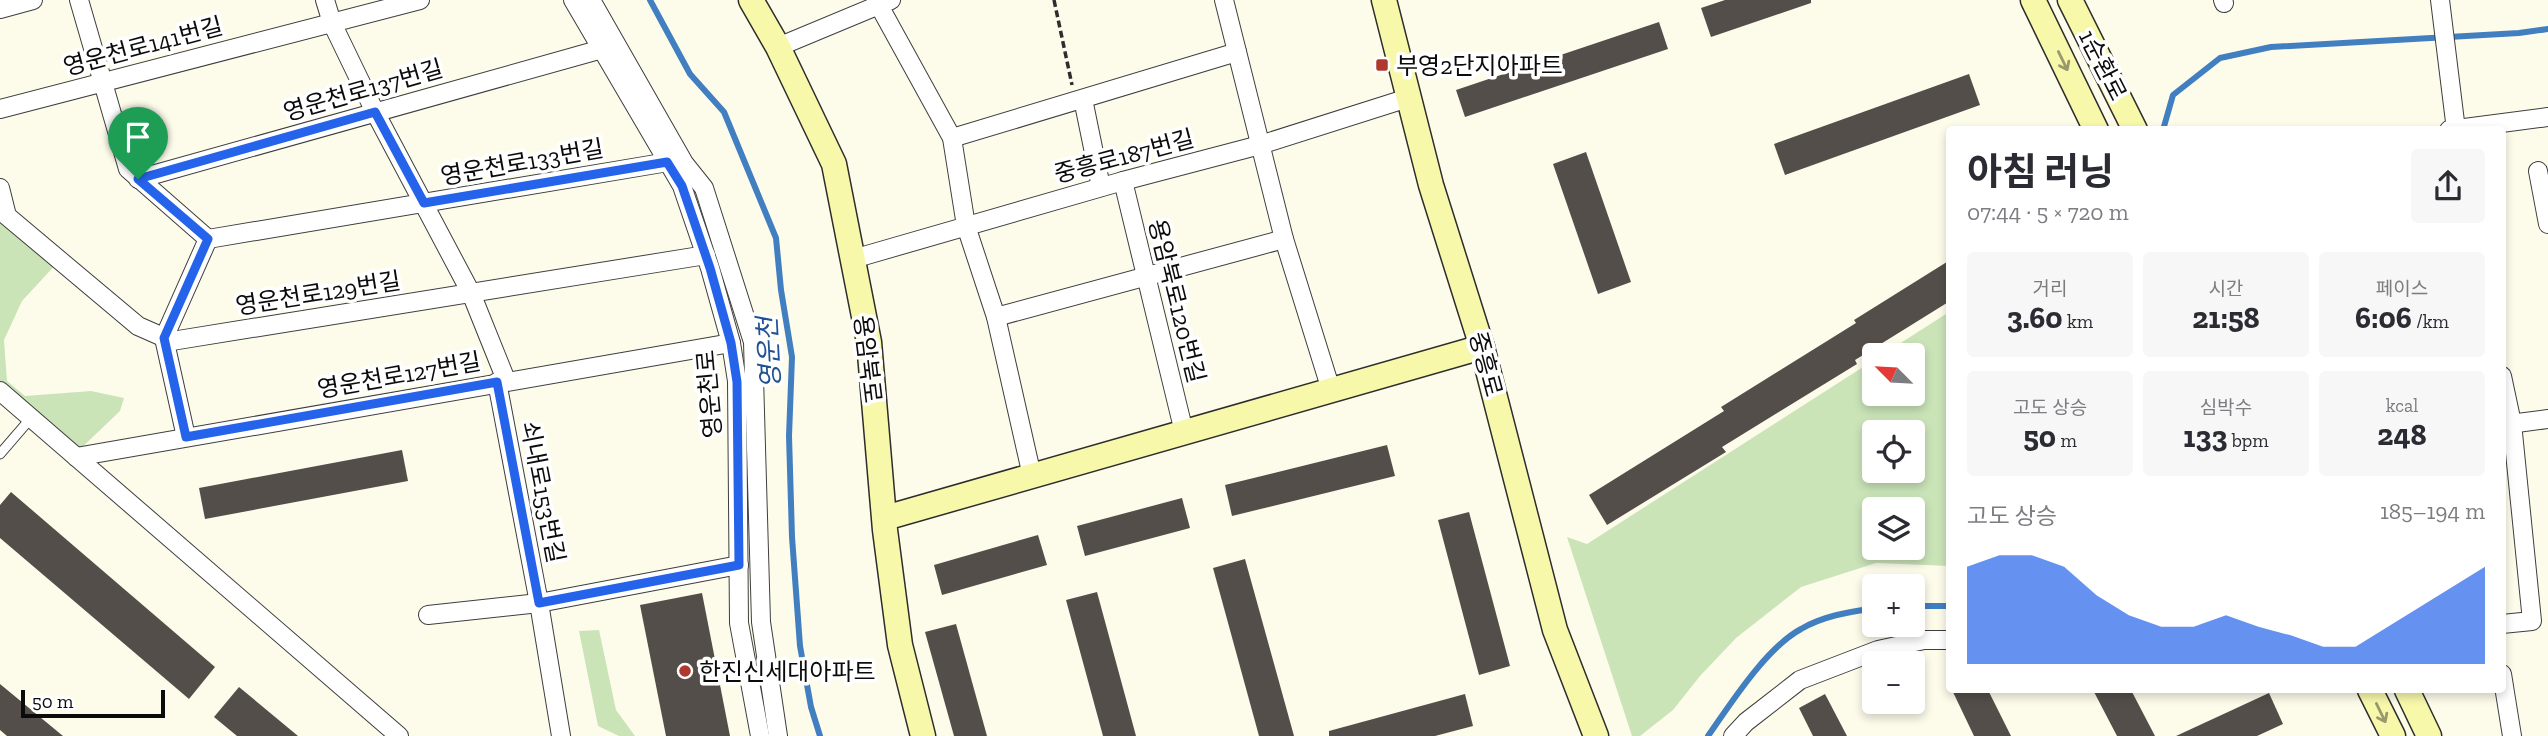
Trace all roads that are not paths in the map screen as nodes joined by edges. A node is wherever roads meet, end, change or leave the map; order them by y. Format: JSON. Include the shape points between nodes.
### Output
{"nodes":[{"id":1,"x":33,"y":0,"type":"edge"},
{"id":2,"x":79,"y":0,"type":"edge"},
{"id":3,"x":325,"y":0,"type":"edge"},
{"id":4,"x":420,"y":0,"type":"edge"},
{"id":5,"x":573,"y":0,"type":"edge"},
{"id":6,"x":591,"y":0,"type":"edge"},
{"id":7,"x":751,"y":0,"type":"edge"},
{"id":8,"x":1224,"y":0,"type":"edge"},
{"id":9,"x":1384,"y":0,"type":"edge"},
{"id":10,"x":2033,"y":0,"type":"edge"},
{"id":11,"x":2070,"y":0,"type":"edge"},
{"id":12,"x":2440,"y":0,"type":"edge"},
{"id":13,"x":882,"y":1,"type":"edge"},
{"id":14,"x":0,"y":9,"type":"edge"},
{"id":15,"x":332,"y":23,"type":"junction"},
{"id":16,"x":778,"y":47,"type":"junction"},
{"id":17,"x":601,"y":49,"type":"junction"},
{"id":18,"x":1237,"y":52,"type":"junction"},
{"id":19,"x":101,"y":82,"type":"junction"},
{"id":20,"x":1408,"y":98,"type":"junction"},
{"id":21,"x":1079,"y":100,"type":"junction"},
{"id":22,"x":0,"y":109,"type":"edge"},
{"id":23,"x":375,"y":112,"type":"junction"},
{"id":24,"x":2548,"y":117,"type":"edge"},
{"id":25,"x":2094,"y":126,"type":"edge"},
{"id":26,"x":2133,"y":126,"type":"edge"},
{"id":27,"x":2454,"y":126,"type":"edge"},
{"id":28,"x":2478,"y":126,"type":"edge"},
{"id":29,"x":951,"y":138,"type":"junction"},
{"id":30,"x":1260,"y":145,"type":"junction"},
{"id":31,"x":667,"y":162,"type":"junction"},
{"id":32,"x":2538,"y":171,"type":"dead end"},
{"id":33,"x":138,"y":179,"type":"junction"},
{"id":34,"x":1123,"y":181,"type":"junction"},
{"id":35,"x":1101,"y":187,"type":"junction"},
{"id":36,"x":0,"y":188,"type":"edge"},
{"id":37,"x":2546,"y":199,"type":"edge"},
{"id":38,"x":424,"y":203,"type":"junction"},
{"id":39,"x":3,"y":217,"type":"edge"},
{"id":40,"x":2548,"y":224,"type":"edge"},
{"id":41,"x":966,"y":226,"type":"junction"},
{"id":42,"x":208,"y":239,"type":"junction"},
{"id":43,"x":1284,"y":239,"type":"junction"},
{"id":44,"x":706,"y":255,"type":"junction"},
{"id":45,"x":853,"y":259,"type":"junction"},
{"id":46,"x":1146,"y":276,"type":"junction"},
{"id":47,"x":471,"y":293,"type":"junction"},
{"id":48,"x":996,"y":317,"type":"junction"},
{"id":49,"x":164,"y":338,"type":"junction"},
{"id":50,"x":731,"y":343,"type":"junction"},
{"id":51,"x":1482,"y":347,"type":"junction"},
{"id":52,"x":501,"y":381,"type":"junction"},
{"id":53,"x":1331,"y":390,"type":"junction"},
{"id":54,"x":0,"y":391,"type":"edge"},
{"id":55,"x":31,"y":418,"type":"junction"},
{"id":56,"x":2548,"y":419,"type":"edge"},
{"id":57,"x":2507,"y":424,"type":"edge"},
{"id":58,"x":1184,"y":432,"type":"junction"},
{"id":59,"x":186,"y":437,"type":"junction"},
{"id":60,"x":0,"y":454,"type":"edge"},
{"id":61,"x":76,"y":457,"type":"junction"},
{"id":62,"x":1032,"y":476,"type":"junction"},
{"id":63,"x":885,"y":518,"type":"junction"},
{"id":64,"x":739,"y":565,"type":"junction"},
{"id":65,"x":539,"y":603,"type":"junction"},
{"id":66,"x":428,"y":615,"type":"dead end"},
{"id":67,"x":2506,"y":624,"type":"edge"},
{"id":68,"x":1946,"y":640,"type":"edge"},
{"id":69,"x":2372,"y":693,"type":"edge"},
{"id":70,"x":2408,"y":693,"type":"edge"},
{"id":71,"x":2505,"y":693,"type":"edge"},
{"id":72,"x":1594,"y":732,"type":"edge"},
{"id":73,"x":399,"y":736,"type":"edge"},
{"id":74,"x":561,"y":736,"type":"edge"},
{"id":75,"x":760,"y":736,"type":"edge"},
{"id":76,"x":778,"y":736,"type":"edge"},
{"id":77,"x":923,"y":736,"type":"edge"},
{"id":78,"x":1734,"y":736,"type":"edge"},
{"id":79,"x":2393,"y":736,"type":"edge"},
{"id":80,"x":2429,"y":736,"type":"edge"},
{"id":81,"x":2512,"y":736,"type":"edge"}],
"edges":[{"from":1,"to":14,"type":"street"},
{"from":2,"to":19,"type":"street"},
{"from":3,"to":15,"type":"street","name":"쇠내로153번길"},
{"from":4,"to":15,"type":"street","name":"영운천로141번길"},
{"from":5,"to":17,"type":"street","name":"영운천로"},
{"from":6,"to":76,"type":"street","via":[[684,163],[704,188],[753,342],[761,621]]},
{"from":7,"to":16,"type":"street","name":"용암북로"},
{"from":8,"to":18,"type":"street"},
{"from":9,"to":20,"type":"street","name":"중흥로"},
{"from":10,"to":25,"type":"street","name":"1순환로","one_way":true},
{"from":11,"to":26,"type":"street","name":"1순환로"},
{"from":12,"to":27,"type":"street"},
{"from":13,"to":16,"type":"street"},
{"from":13,"to":29,"type":"street"},
{"from":15,"to":19,"type":"street","name":"영운천로141번길"},
{"from":15,"to":23,"type":"street","name":"쇠내로153번길"},
{"from":16,"to":45,"type":"street","name":"용암북로","via":[[834,164]]},
{"from":17,"to":23,"type":"street","name":"영운천로137번길"},
{"from":17,"to":31,"type":"street","name":"영운천로"},
{"from":18,"to":21,"type":"street"},
{"from":18,"to":30,"type":"street"},
{"from":19,"to":22,"type":"street","name":"영운천로141번길"},
{"from":19,"to":33,"type":"street","via":[[128,169]]},
{"from":20,"to":30,"type":"street","name":"중흥로187번길"},
{"from":20,"to":51,"type":"street","name":"중흥로"},
{"from":21,"to":29,"type":"street"},
{"from":21,"to":35,"type":"street"},
{"from":23,"to":33,"type":"street","name":"영운천로137번길"},
{"from":23,"to":38,"type":"street","name":"쇠내로153번길"},
{"from":24,"to":28,"type":"street"},
{"from":29,"to":41,"type":"street"},
{"from":30,"to":34,"type":"street","name":"중흥로187번길"},
{"from":30,"to":43,"type":"street"},
{"from":31,"to":38,"type":"street","name":"영운천로133번길"},
{"from":31,"to":44,"type":"street","name":"영운천로","via":[[682,186]]},
{"from":32,"to":37,"type":"street"},
{"from":33,"to":42,"type":"street"},
{"from":34,"to":35,"type":"street","name":"중흥로187번길"},
{"from":34,"to":46,"type":"street","name":"용암북로120번길"},
{"from":35,"to":41,"type":"street","name":"중흥로187번길"},
{"from":36,"to":39,"type":"street","name":"영운천로129번길"},
{"from":37,"to":40,"type":"street"},
{"from":38,"to":42,"type":"street","name":"영운천로133번길"},
{"from":38,"to":47,"type":"street","name":"쇠내로153번길"},
{"from":39,"to":49,"type":"street","name":"영운천로129번길","via":[[138,326]]},
{"from":41,"to":45,"type":"street","name":"중흥로187번길"},
{"from":41,"to":48,"type":"street"},
{"from":42,"to":49,"type":"street"},
{"from":43,"to":46,"type":"street"},
{"from":43,"to":53,"type":"street"},
{"from":44,"to":47,"type":"street","name":"영운천로129번길"},
{"from":44,"to":50,"type":"street","name":"영운천로"},
{"from":45,"to":63,"type":"street","name":"용암북로","via":[[869,342]]},
{"from":46,"to":48,"type":"street"},
{"from":46,"to":58,"type":"street","name":"용암북로120번길"},
{"from":47,"to":49,"type":"street","name":"영운천로129번길","via":[[172,341]]},
{"from":47,"to":52,"type":"street","name":"쇠내로153번길"},
{"from":48,"to":62,"type":"street"},
{"from":49,"to":59,"type":"street"},
{"from":50,"to":52,"type":"street","name":"영운천로127번길"},
{"from":50,"to":64,"type":"street","name":"영운천로","via":[[737,382]]},
{"from":51,"to":53,"type":"street"},
{"from":51,"to":72,"type":"street","name":"중흥로","via":[[1555,630]]},
{"from":52,"to":59,"type":"street","name":"영운천로127번길"},
{"from":52,"to":65,"type":"street","name":"쇠내로153번길"},
{"from":53,"to":58,"type":"street"},
{"from":54,"to":55,"type":"street"},
{"from":55,"to":60,"type":"lane"},
{"from":55,"to":61,"type":"street"},
{"from":56,"to":57,"type":"street"},
{"from":57,"to":67,"type":"street","via":[[2532,621]]},
{"from":58,"to":62,"type":"street"},
{"from":59,"to":61,"type":"street","name":"영운천로127번길"},
{"from":61,"to":73,"type":"street"},
{"from":62,"to":63,"type":"street"},
{"from":63,"to":77,"type":"street","name":"용암북로","via":[[900,645]]},
{"from":64,"to":65,"type":"street"},
{"from":64,"to":75,"type":"street","name":"영운천로","via":[[739,623]]},
{"from":65,"to":66,"type":"street"},
{"from":65,"to":74,"type":"street","name":"쇠내로153번길"},
{"from":68,"to":78,"type":"street","via":[[1878,650],[1800,680]]},
{"from":69,"to":79,"type":"street","one_way":true},
{"from":70,"to":80,"type":"street"},
{"from":71,"to":81,"type":"street"}]}
